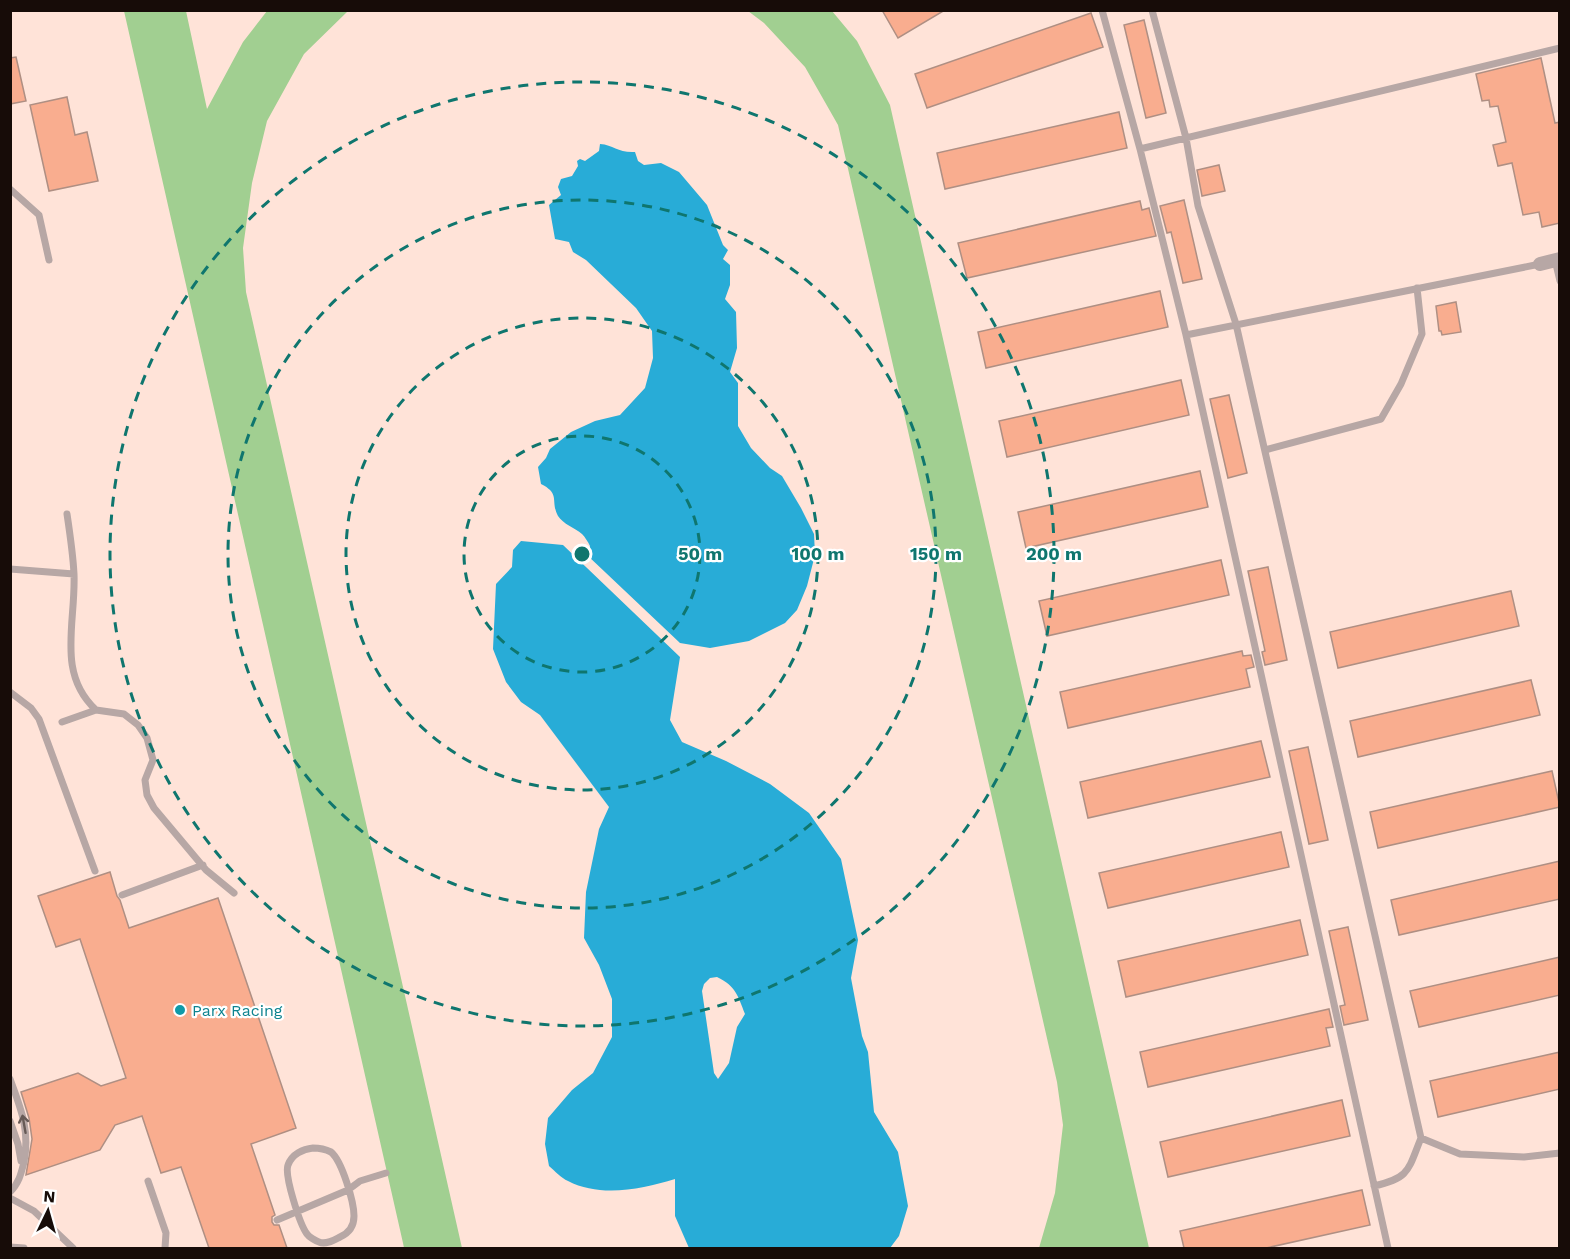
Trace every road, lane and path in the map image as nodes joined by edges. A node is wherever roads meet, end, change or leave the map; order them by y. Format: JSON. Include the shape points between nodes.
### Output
{"nodes":[{"id":1,"x":1102,"y":10,"type":"edge"},
{"id":2,"x":1152,"y":10,"type":"edge"},
{"id":3,"x":1560,"y":48,"type":"edge"},
{"id":4,"x":1186,"y":138,"type":"junction"},
{"id":5,"x":1140,"y":149,"type":"junction"},
{"id":6,"x":10,"y":189,"type":"edge"},
{"id":7,"x":50,"y":260,"type":"dead end"},
{"id":8,"x":1557,"y":260,"type":"edge"},
{"id":9,"x":1540,"y":264,"type":"joint"},
{"id":10,"x":1560,"y":281,"type":"edge"},
{"id":11,"x":1417,"y":288,"type":"junction"},
{"id":12,"x":1236,"y":324,"type":"junction"},
{"id":13,"x":1186,"y":335,"type":"junction"},
{"id":14,"x":1265,"y":450,"type":"junction"},
{"id":15,"x":68,"y":514,"type":"dead end"},
{"id":16,"x":10,"y":569,"type":"edge"},
{"id":17,"x":74,"y":574,"type":"junction"},
{"id":18,"x":10,"y":692,"type":"edge"},
{"id":19,"x":96,"y":710,"type":"junction"},
{"id":20,"x":62,"y":722,"type":"dead end"},
{"id":21,"x":202,"y":865,"type":"junction"},
{"id":22,"x":95,"y":871,"type":"dead end"},
{"id":23,"x":234,"y":893,"type":"dead end"},
{"id":24,"x":122,"y":895,"type":"dead end"},
{"id":25,"x":10,"y":1079,"type":"edge"},
{"id":26,"x":10,"y":1121,"type":"edge"},
{"id":27,"x":1420,"y":1138,"type":"junction"},
{"id":28,"x":1560,"y":1153,"type":"edge"},
{"id":29,"x":22,"y":1169,"type":"junction"},
{"id":30,"x":386,"y":1173,"type":"dead end"},
{"id":31,"x":148,"y":1181,"type":"dead end"},
{"id":32,"x":1374,"y":1186,"type":"junction"},
{"id":33,"x":348,"y":1190,"type":"junction"},
{"id":34,"x":10,"y":1192,"type":"edge"},
{"id":35,"x":10,"y":1198,"type":"edge"},
{"id":36,"x":298,"y":1211,"type":"junction"},
{"id":37,"x":277,"y":1220,"type":"dead end"},
{"id":38,"x":10,"y":1247,"type":"edge"},
{"id":39,"x":24,"y":1248,"type":"edge"},
{"id":40,"x":73,"y":1248,"type":"edge"},
{"id":41,"x":165,"y":1248,"type":"edge"},
{"id":42,"x":1388,"y":1248,"type":"edge"}],
"edges":[{"from":1,"to":5,"type":"lane"},
{"from":2,"to":4,"type":"lane"},
{"from":3,"to":4,"type":"lane"},
{"from":4,"to":5,"type":"lane"},
{"from":4,"to":12,"type":"lane","via":[[1198,206]]},
{"from":5,"to":13,"type":"lane"},
{"from":6,"to":7,"type":"lane","via":[[39,215]]},
{"from":8,"to":9,"type":"street"},
{"from":8,"to":10,"type":"lane"},
{"from":9,"to":11,"type":"lane"},
{"from":11,"to":12,"type":"lane"},
{"from":11,"to":14,"type":"lane","via":[[1422,334],[1382,419]]},
{"from":12,"to":13,"type":"lane"},
{"from":12,"to":14,"type":"lane"},
{"from":13,"to":32,"type":"lane"},
{"from":14,"to":27,"type":"lane"},
{"from":15,"to":17,"type":"lane"},
{"from":16,"to":17,"type":"lane"},
{"from":17,"to":19,"type":"lane","via":[[73,673],[79,691]]},
{"from":18,"to":22,"type":"lane","via":[[39,719]]},
{"from":19,"to":20,"type":"lane"},
{"from":19,"to":21,"type":"lane","via":[[124,714],[147,738],[153,760],[145,780],[147,795]]},
{"from":21,"to":23,"type":"lane"},
{"from":21,"to":24,"type":"lane"},
{"from":29,"to":25,"type":"lane","one_way":true,"via":[[27,1144],[25,1119]]},
{"from":26,"to":29,"type":"lane"},
{"from":27,"to":28,"type":"lane","via":[[1460,1155],[1524,1157]]},
{"from":27,"to":32,"type":"lane","via":[[1408,1169],[1396,1181]]},
{"from":29,"to":34,"type":"lane","via":[[18,1185]]},
{"from":30,"to":33,"type":"lane","via":[[360,1181]]},
{"from":31,"to":41,"type":"lane","via":[[166,1233]]},
{"from":32,"to":42,"type":"lane"},
{"from":33,"to":36,"type":"lane"},
{"from":33,"to":36,"type":"lane","via":[[353,1226],[346,1235],[331,1242],[320,1243],[308,1235]]},
{"from":33,"to":36,"type":"lane","via":[[340,1163],[332,1153],[322,1148],[304,1149],[288,1164],[287,1177]]},
{"from":35,"to":40,"type":"lane","via":[[34,1211]]},
{"from":36,"to":37,"type":"lane"},
{"from":38,"to":39,"type":"lane"}]}
